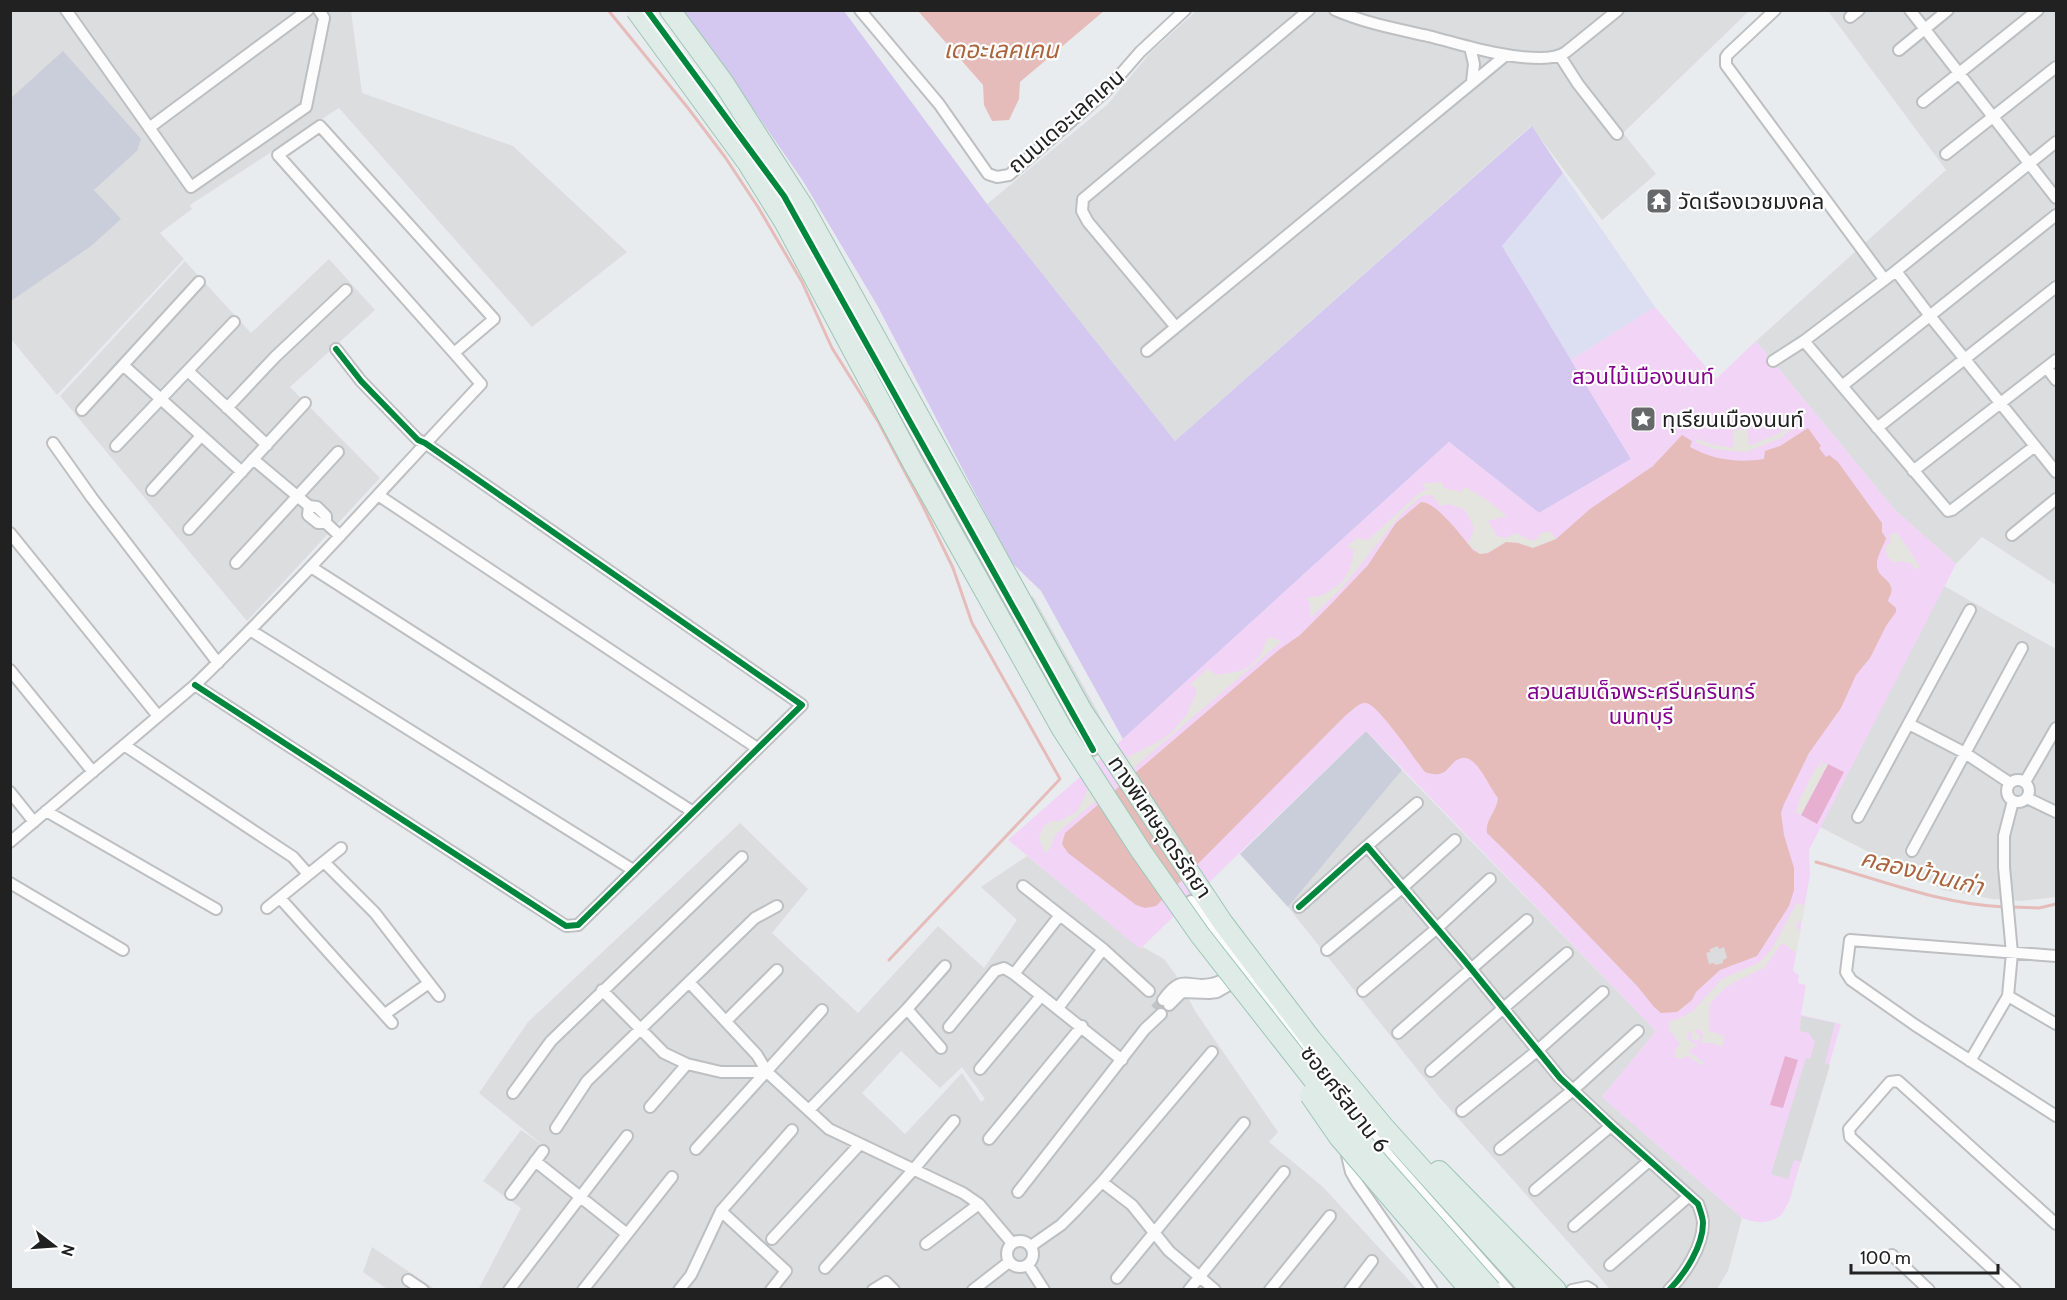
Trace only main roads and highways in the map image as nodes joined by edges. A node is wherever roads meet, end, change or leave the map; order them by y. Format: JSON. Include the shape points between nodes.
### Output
{"nodes":[{"id":1,"x":636,"y":10,"type":"edge"},
{"id":2,"x":670,"y":10,"type":"edge"},
{"id":3,"x":1200,"y":935,"type":"junction"},
{"id":4,"x":1374,"y":1125,"type":"junction"},
{"id":5,"x":1470,"y":1290,"type":"edge"},
{"id":6,"x":1491,"y":1290,"type":"edge"},
{"id":7,"x":1531,"y":1290,"type":"edge"},
{"id":8,"x":1556,"y":1290,"type":"edge"}],
"edges":[{"from":1,"to":3,"type":"highway","name":"ทางพิเศษอุดรรัถยา","bridge":true,"via":[[747,162],[785,223],[914,465],[1062,729]]},
{"from":2,"to":4,"type":"highway","name":"ทางพิเศษอุดรรัถยา","via":[[723,82],[804,208],[1082,711],[1223,923]]},
{"from":3,"to":5,"type":"highway","bridge":true,"via":[[1339,1137]]},
{"from":3,"to":6,"type":"highway","name":"ทางพิเศษอุดรรัถยา","bridge":true,"via":[[1377,1161]]},
{"from":4,"to":7,"type":"highway","name":"ทางพิเศษอุดรรัถยา"},
{"from":4,"to":8,"type":"highway","via":[[1446,1176]]}]}
